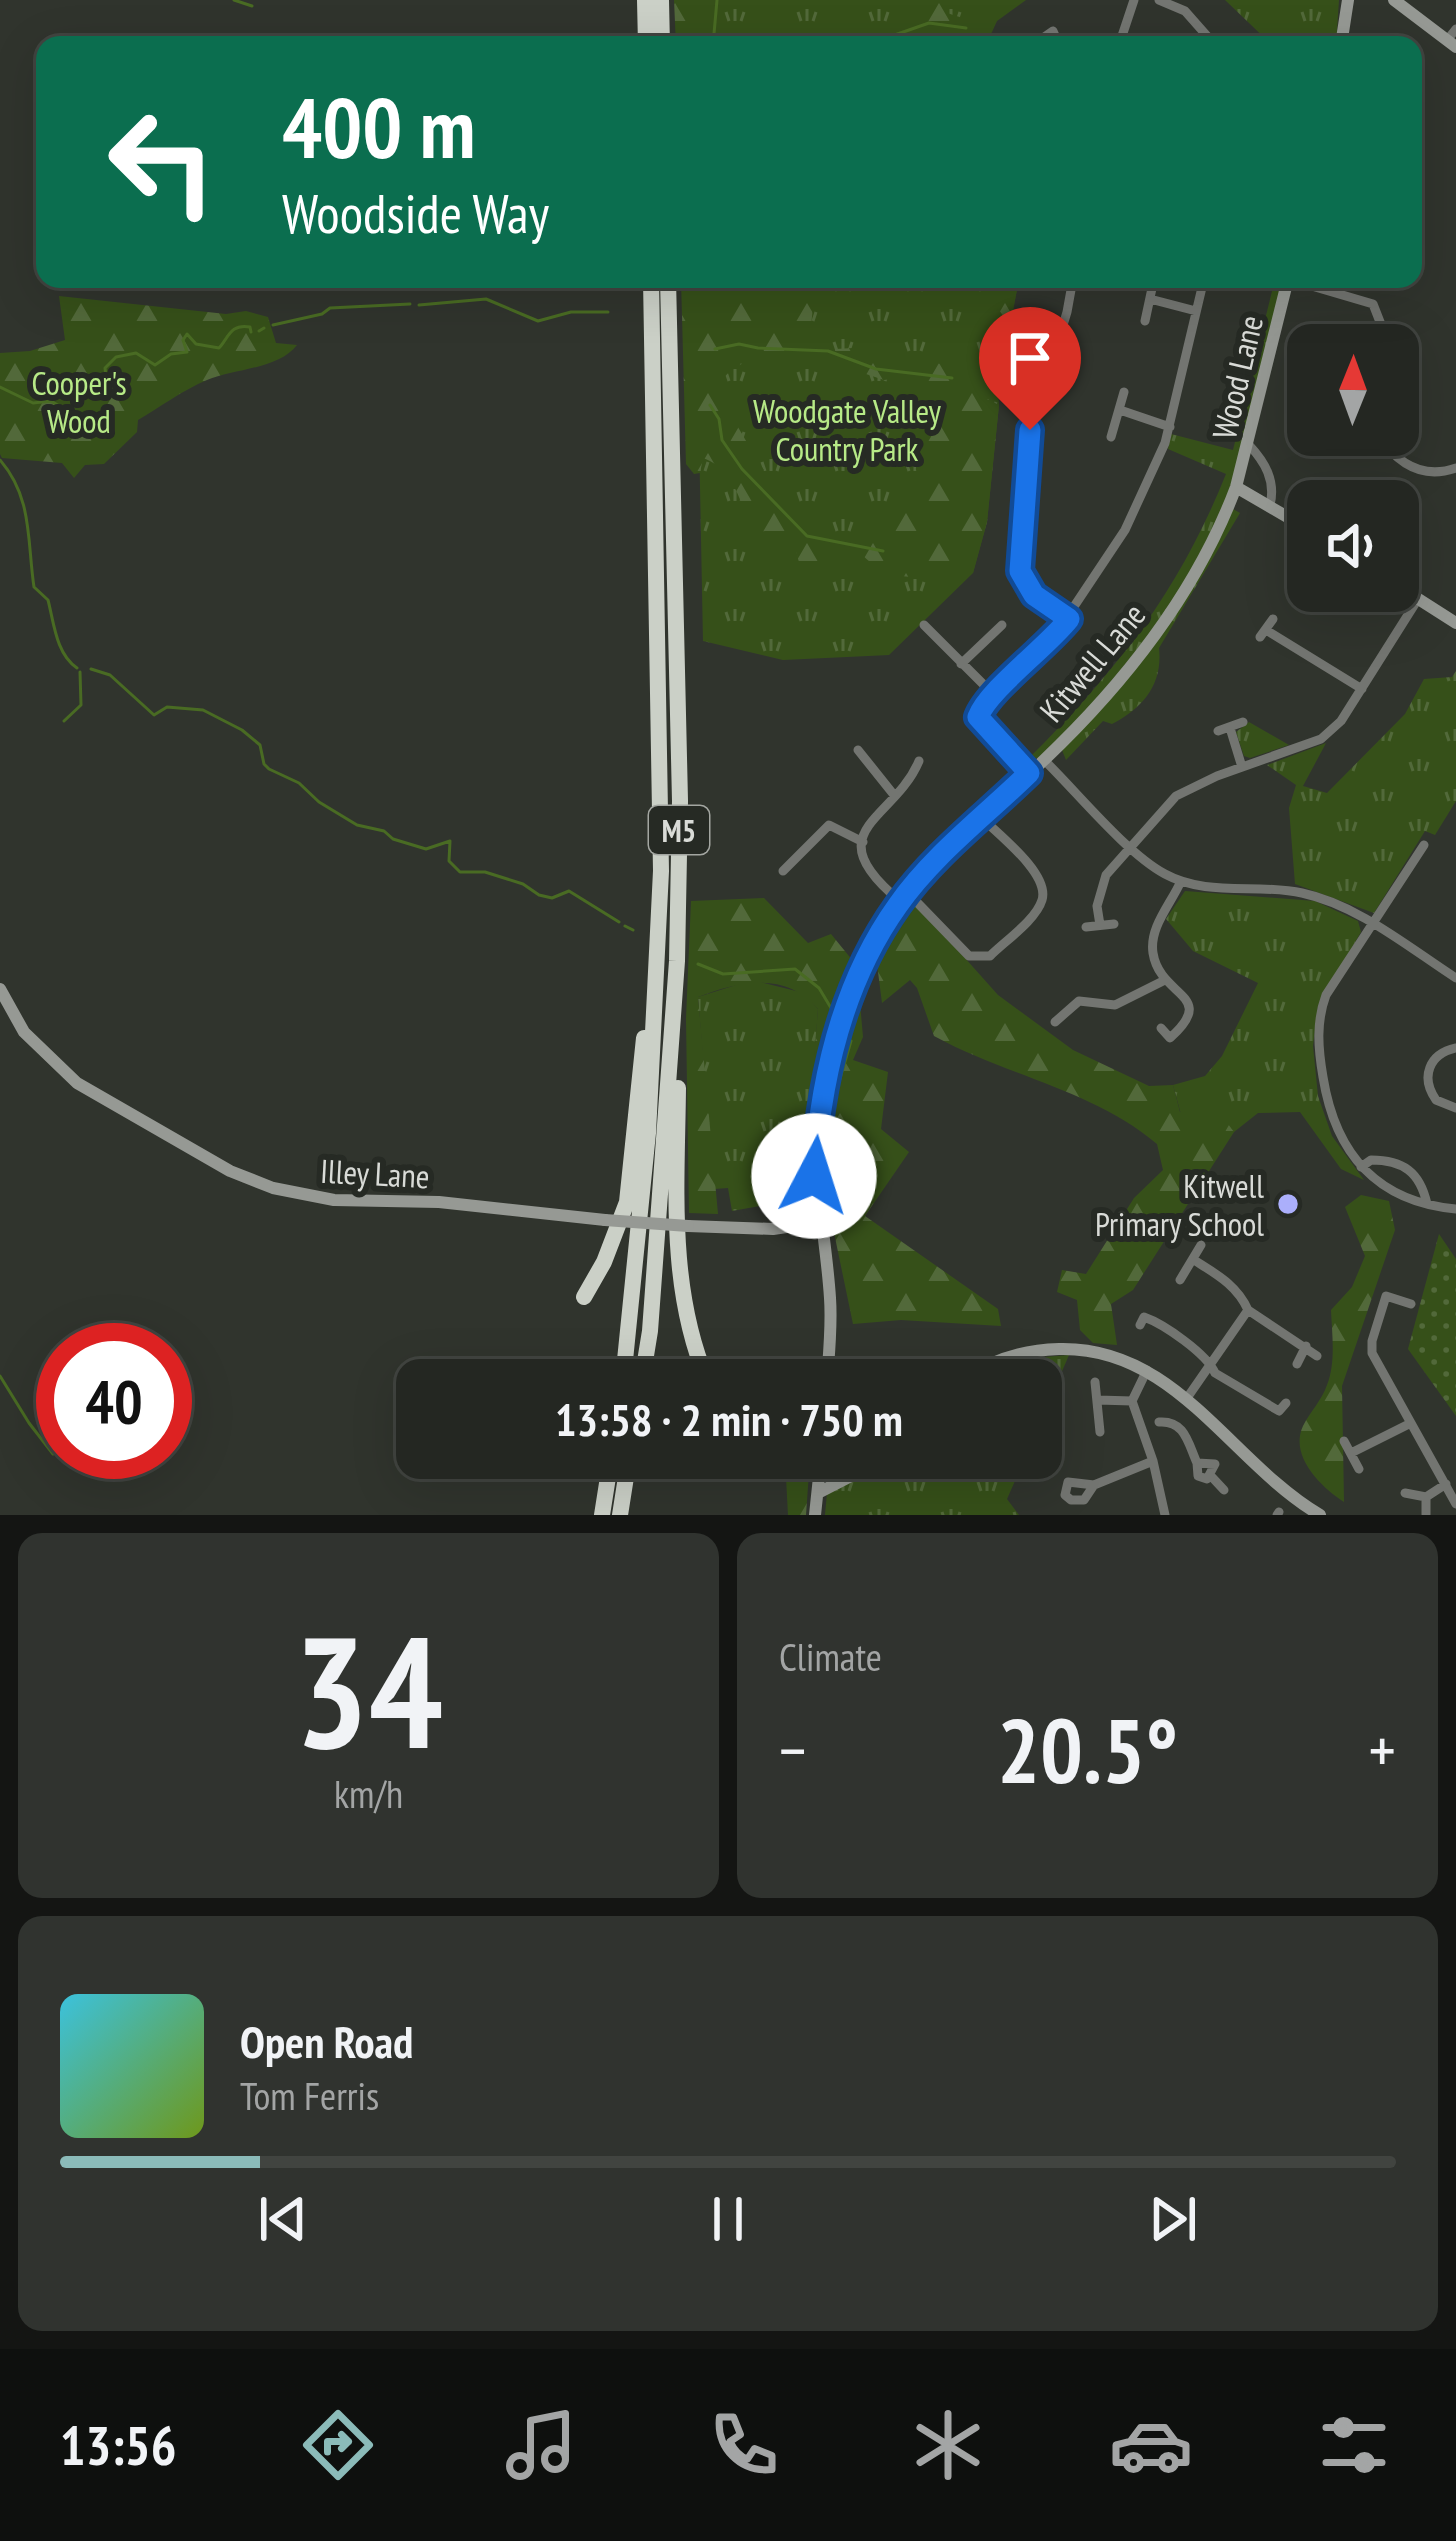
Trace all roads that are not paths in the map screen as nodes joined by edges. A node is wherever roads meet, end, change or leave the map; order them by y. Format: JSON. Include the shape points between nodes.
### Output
{"nodes":[{"id":1,"x":644,"y":0,"type":"edge"},
{"id":2,"x":662,"y":0,"type":"edge"},
{"id":3,"x":1134,"y":0,"type":"edge"},
{"id":4,"x":1159,"y":0,"type":"edge"},
{"id":5,"x":1348,"y":0,"type":"edge"},
{"id":6,"x":1394,"y":0,"type":"edge"},
{"id":7,"x":646,"y":36,"type":"edge"},
{"id":8,"x":662,"y":36,"type":"edge"},
{"id":9,"x":1122,"y":36,"type":"edge"},
{"id":10,"x":1206,"y":36,"type":"edge"},
{"id":11,"x":1342,"y":36,"type":"edge"},
{"id":12,"x":1453,"y":38,"type":"edge"},
{"id":13,"x":651,"y":288,"type":"edge"},
{"id":14,"x":668,"y":288,"type":"edge"},
{"id":15,"x":1071,"y":288,"type":"edge"},
{"id":16,"x":1152,"y":288,"type":"edge"},
{"id":17,"x":1202,"y":288,"type":"edge"},
{"id":18,"x":1286,"y":288,"type":"edge"},
{"id":19,"x":1319,"y":288,"type":"edge"},
{"id":20,"x":1150,"y":299,"type":"junction"},
{"id":21,"x":1196,"y":311,"type":"junction"},
{"id":22,"x":1144,"y":321,"type":"dead end"},
{"id":23,"x":1381,"y":324,"type":"edge"},
{"id":24,"x":1124,"y":392,"type":"dead end"},
{"id":25,"x":1120,"y":410,"type":"junction"},
{"id":26,"x":1170,"y":427,"type":"junction"},
{"id":27,"x":1111,"y":436,"type":"dead end"},
{"id":28,"x":1249,"y":445,"type":"junction"},
{"id":29,"x":1396,"y":456,"type":"edge"},
{"id":30,"x":1456,"y":468,"type":"edge"},
{"id":31,"x":1236,"y":487,"type":"junction"},
{"id":32,"x":1270,"y":505,"type":"junction"},
{"id":33,"x":1287,"y":516,"type":"edge"},
{"id":34,"x":1419,"y":600,"type":"edge"},
{"id":35,"x":1410,"y":612,"type":"edge"},
{"id":36,"x":1069,"y":619,"type":"junction"},
{"id":37,"x":1273,"y":619,"type":"dead end"},
{"id":38,"x":1456,"y":623,"type":"edge"},
{"id":39,"x":924,"y":625,"type":"dead end"},
{"id":40,"x":1002,"y":626,"type":"dead end"},
{"id":41,"x":961,"y":664,"type":"junction"},
{"id":42,"x":1362,"y":689,"type":"junction"},
{"id":43,"x":994,"y":695,"type":"junction"},
{"id":44,"x":1243,"y":722,"type":"dead end"},
{"id":45,"x":858,"y":751,"type":"dead end"},
{"id":46,"x":1044,"y":760,"type":"junction"},
{"id":47,"x":919,"y":761,"type":"dead end"},
{"id":48,"x":1242,"y":767,"type":"junction"},
{"id":49,"x":1029,"y":773,"type":"junction"},
{"id":50,"x":895,"y":795,"type":"junction"},
{"id":51,"x":982,"y":818,"type":"junction"},
{"id":52,"x":863,"y":842,"type":"junction"},
{"id":53,"x":1129,"y":845,"type":"junction"},
{"id":54,"x":1432,"y":861,"type":"dead end"},
{"id":55,"x":783,"y":871,"type":"dead end"},
{"id":56,"x":1181,"y":881,"type":"junction"},
{"id":57,"x":660,"y":894,"type":"junction"},
{"id":58,"x":904,"y":897,"type":"junction"},
{"id":59,"x":1114,"y":924,"type":"dead end"},
{"id":60,"x":1100,"y":925,"type":"junction"},
{"id":61,"x":1374,"y":925,"type":"junction"},
{"id":62,"x":1086,"y":927,"type":"dead end"},
{"id":63,"x":677,"y":961,"type":"junction"},
{"id":64,"x":1454,"y":973,"type":"edge"},
{"id":65,"x":1163,"y":981,"type":"junction"},
{"id":66,"x":0,"y":989,"type":"edge"},
{"id":67,"x":1055,"y":1022,"type":"dead end"},
{"id":68,"x":1161,"y":1028,"type":"dead end"},
{"id":69,"x":1456,"y":1048,"type":"edge"},
{"id":70,"x":1450,"y":1107,"type":"edge"},
{"id":71,"x":1436,"y":1118,"type":"dead end"},
{"id":72,"x":1412,"y":1150,"type":"dead end"},
{"id":73,"x":1404,"y":1165,"type":"junction"},
{"id":74,"x":1361,"y":1167,"type":"junction"},
{"id":75,"x":1427,"y":1204,"type":"junction"},
{"id":76,"x":1456,"y":1209,"type":"edge"},
{"id":77,"x":820,"y":1222,"type":"junction"},
{"id":78,"x":1201,"y":1245,"type":"dead end"},
{"id":79,"x":1194,"y":1260,"type":"junction"},
{"id":80,"x":1180,"y":1280,"type":"dead end"},
{"id":81,"x":584,"y":1297,"type":"dead end"},
{"id":82,"x":1412,"y":1304,"type":"dead end"},
{"id":83,"x":1248,"y":1310,"type":"junction"},
{"id":84,"x":1144,"y":1316,"type":"dead end"},
{"id":85,"x":1306,"y":1346,"type":"junction"},
{"id":86,"x":1317,"y":1355,"type":"dead end"},
{"id":87,"x":625,"y":1359,"type":"edge"},
{"id":88,"x":645,"y":1359,"type":"edge"},
{"id":89,"x":697,"y":1359,"type":"edge"},
{"id":90,"x":828,"y":1359,"type":"edge"},
{"id":91,"x":1007,"y":1359,"type":"edge"},
{"id":92,"x":1211,"y":1363,"type":"junction"},
{"id":93,"x":1297,"y":1364,"type":"dead end"},
{"id":94,"x":1147,"y":1370,"type":"junction"},
{"id":95,"x":1095,"y":1382,"type":"dead end"},
{"id":96,"x":1187,"y":1398,"type":"junction"},
{"id":97,"x":1098,"y":1400,"type":"junction"},
{"id":98,"x":1132,"y":1401,"type":"junction"},
{"id":99,"x":1286,"y":1403,"type":"dead end"},
{"id":100,"x":1159,"y":1421,"type":"dead end"},
{"id":101,"x":1411,"y":1423,"type":"junction"},
{"id":102,"x":1100,"y":1432,"type":"dead end"},
{"id":103,"x":1344,"y":1441,"type":"dead end"},
{"id":104,"x":1235,"y":1443,"type":"junction"},
{"id":105,"x":1351,"y":1453,"type":"junction"},
{"id":106,"x":1153,"y":1461,"type":"junction"},
{"id":107,"x":1197,"y":1463,"type":"junction"},
{"id":108,"x":1215,"y":1464,"type":"junction"},
{"id":109,"x":1359,"y":1468,"type":"dead end"},
{"id":110,"x":1210,"y":1475,"type":"junction"},
{"id":111,"x":608,"y":1479,"type":"edge"},
{"id":112,"x":626,"y":1479,"type":"edge"},
{"id":113,"x":819,"y":1479,"type":"edge"},
{"id":114,"x":845,"y":1479,"type":"edge"},
{"id":115,"x":1446,"y":1484,"type":"junction"},
{"id":116,"x":1094,"y":1485,"type":"dead end"},
{"id":117,"x":1224,"y":1490,"type":"dead end"},
{"id":118,"x":818,"y":1493,"type":"junction"},
{"id":119,"x":1405,"y":1493,"type":"dead end"},
{"id":120,"x":1426,"y":1497,"type":"junction"},
{"id":121,"x":1456,"y":1504,"type":"edge"},
{"id":122,"x":1426,"y":1514,"type":"edge"},
{"id":123,"x":602,"y":1515,"type":"edge"},
{"id":124,"x":620,"y":1515,"type":"edge"},
{"id":125,"x":815,"y":1515,"type":"edge"},
{"id":126,"x":1166,"y":1515,"type":"edge"},
{"id":127,"x":1320,"y":1515,"type":"edge"}],
"edges":[{"from":1,"to":7,"type":"highway"},
{"from":2,"to":8,"type":"highway"},
{"from":3,"to":9,"type":"street"},
{"from":4,"to":10,"type":"street","via":[[1185,11]]},
{"from":5,"to":11,"type":"street"},
{"from":6,"to":12,"type":"street"},
{"from":13,"to":57,"type":"highway","number":"M5"},
{"from":14,"to":63,"type":"highway","number":"M5"},
{"from":15,"to":36,"type":"street","via":[[1030,430],[1020,571],[1034,595]]},
{"from":16,"to":20,"type":"street"},
{"from":17,"to":21,"type":"street"},
{"from":18,"to":28,"type":"street","name":"Wood Lane"},
{"from":19,"to":23,"type":"street","via":[[1373,304]]},
{"from":20,"to":21,"type":"street"},
{"from":20,"to":22,"type":"street"},
{"from":21,"to":26,"type":"street"},
{"from":24,"to":25,"type":"street"},
{"from":25,"to":26,"type":"street"},
{"from":25,"to":27,"type":"street"},
{"from":26,"to":36,"type":"street","via":[[1124,530]]},
{"from":28,"to":31,"type":"street","name":"Wood Lane"},
{"from":28,"to":32,"type":"street","via":[[1272,482]]},
{"from":29,"to":30,"type":"street","via":[[1420,472]]},
{"from":31,"to":32,"type":"street"},
{"from":31,"to":46,"type":"street","name":"Kitwell Lane","via":[[1134,664]]},
{"from":32,"to":33,"type":"street"},
{"from":34,"to":38,"type":"street"},
{"from":35,"to":42,"type":"street"},
{"from":36,"to":43,"type":"street"},
{"from":37,"to":42,"type":"street","via":[[1263,634]]},
{"from":39,"to":41,"type":"street"},
{"from":40,"to":41,"type":"street"},
{"from":41,"to":43,"type":"street"},
{"from":42,"to":48,"type":"street","via":[[1321,739]]},
{"from":43,"to":49,"type":"street","via":[[979,710],[983,725]]},
{"from":44,"to":48,"type":"street","via":[[1224,729]]},
{"from":45,"to":50,"type":"street"},
{"from":46,"to":49,"type":"street","name":"Kitwell Lane"},
{"from":46,"to":53,"type":"street"},
{"from":47,"to":50,"type":"street"},
{"from":48,"to":53,"type":"street","via":[[1176,796]]},
{"from":49,"to":51,"type":"street","name":"Kitwell Lane"},
{"from":50,"to":52,"type":"street","via":[[872,816]]},
{"from":51,"to":58,"type":"street","name":"Kitwell Lane"},
{"from":51,"to":58,"type":"street","via":[[1041,880],[1042,900],[1023,923],[990,956],[969,956]]},
{"from":52,"to":55,"type":"street","via":[[829,825]]},
{"from":52,"to":58,"type":"street","via":[[870,874]]},
{"from":53,"to":56,"type":"street"},
{"from":53,"to":60,"type":"street","via":[[1099,890]]},
{"from":54,"to":61,"type":"street","via":[[1422,849]]},
{"from":56,"to":61,"type":"street","via":[[1296,891]]},
{"from":56,"to":65,"type":"street","via":[[1154,936]]},
{"from":57,"to":81,"type":"highway","via":[[626,1202]]},
{"from":57,"to":87,"type":"highway","number":"M5"},
{"from":58,"to":77,"type":"street","name":"Kitwell Lane","via":[[870,948],[824,1082],[814,1176]]},
{"from":59,"to":60,"type":"street"},
{"from":60,"to":62,"type":"street"},
{"from":61,"to":64,"type":"street"},
{"from":61,"to":74,"type":"street","via":[[1318,1018],[1328,1111]]},
{"from":63,"to":88,"type":"highway","number":"M5"},
{"from":63,"to":89,"type":"highway","via":[[679,1272]]},
{"from":65,"to":67,"type":"street","via":[[1115,1004],[1079,1001]]},
{"from":65,"to":68,"type":"street","via":[[1191,1008],[1170,1038]]},
{"from":66,"to":77,"type":"street","name":"Illey Lane","bridge":true,"via":[[24,1033],[77,1083],[273,1188],[334,1200],[688,1226]]},
{"from":69,"to":70,"type":"street","via":[[1438,1055],[1428,1072],[1430,1091]]},
{"from":70,"to":71,"type":"street"},
{"from":72,"to":73,"type":"street"},
{"from":73,"to":74,"type":"street","via":[[1371,1160]]},
{"from":73,"to":75,"type":"street"},
{"from":74,"to":75,"type":"street"},
{"from":75,"to":76,"type":"street"},
{"from":77,"to":90,"type":"street","name":"Kitwell Lane"},
{"from":78,"to":79,"type":"street"},
{"from":79,"to":80,"type":"street"},
{"from":79,"to":83,"type":"street","via":[[1226,1280]]},
{"from":82,"to":101,"type":"street","via":[[1386,1296],[1372,1341]]},
{"from":83,"to":85,"type":"street"},
{"from":83,"to":92,"type":"street"},
{"from":84,"to":92,"type":"street"},
{"from":85,"to":86,"type":"street"},
{"from":85,"to":93,"type":"street"},
{"from":91,"to":94,"type":"street","via":[[1072,1348]]},
{"from":92,"to":96,"type":"street"},
{"from":92,"to":99,"type":"street","via":[[1279,1412]]},
{"from":94,"to":96,"type":"street"},
{"from":94,"to":98,"type":"street"},
{"from":95,"to":97,"type":"street"},
{"from":96,"to":104,"type":"street"},
{"from":97,"to":98,"type":"street"},
{"from":97,"to":102,"type":"street"},
{"from":98,"to":106,"type":"street"},
{"from":100,"to":107,"type":"street","via":[[1187,1436]]},
{"from":101,"to":105,"type":"street"},
{"from":101,"to":115,"type":"street"},
{"from":103,"to":105,"type":"street"},
{"from":104,"to":108,"type":"street"},
{"from":104,"to":127,"type":"street"},
{"from":105,"to":109,"type":"street"},
{"from":106,"to":116,"type":"street"},
{"from":106,"to":126,"type":"street"},
{"from":107,"to":108,"type":"street"},
{"from":107,"to":110,"type":"street","via":[[1198,1476]]},
{"from":108,"to":110,"type":"street"},
{"from":110,"to":117,"type":"street"},
{"from":111,"to":123,"type":"highway"},
{"from":112,"to":124,"type":"highway"},
{"from":113,"to":118,"type":"street"},
{"from":114,"to":118,"type":"street"},
{"from":115,"to":120,"type":"street"},
{"from":115,"to":121,"type":"street"},
{"from":118,"to":125,"type":"street"},
{"from":119,"to":120,"type":"street"},
{"from":120,"to":122,"type":"street"}]}
